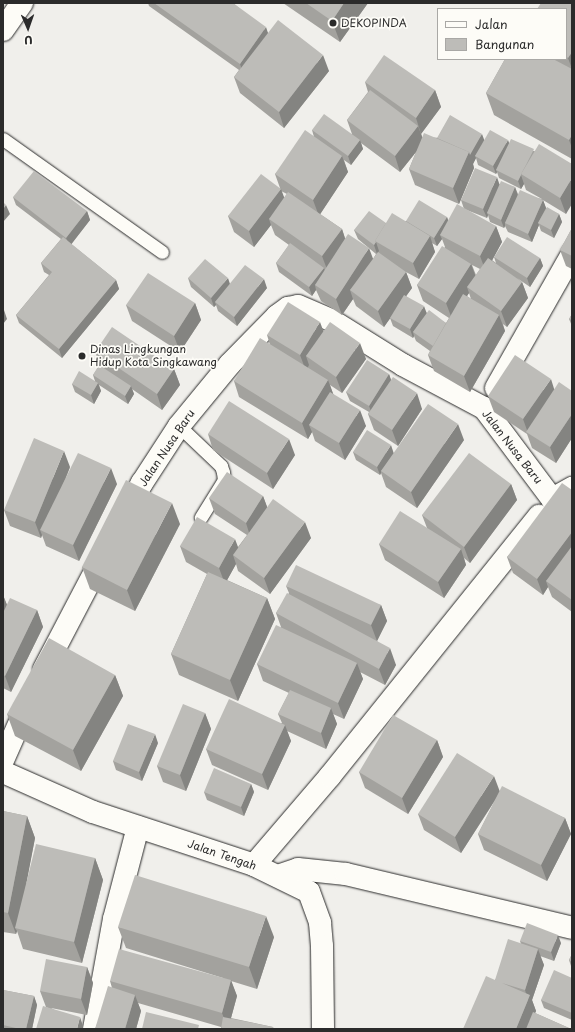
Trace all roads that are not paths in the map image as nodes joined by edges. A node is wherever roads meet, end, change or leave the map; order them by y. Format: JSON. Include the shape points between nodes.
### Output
{"nodes":[{"id":1,"x":22,"y":3,"type":"edge"},
{"id":2,"x":3,"y":30,"type":"edge"},
{"id":3,"x":3,"y":139,"type":"edge"},
{"id":4,"x":162,"y":252,"type":"dead end"},
{"id":5,"x":572,"y":254,"type":"edge"},
{"id":6,"x":484,"y":408,"type":"junction"},
{"id":7,"x":179,"y":426,"type":"junction"},
{"id":8,"x":572,"y":488,"type":"edge"},
{"id":9,"x":552,"y":499,"type":"junction"},
{"id":10,"x":200,"y":516,"type":"dead end"},
{"id":11,"x":3,"y":760,"type":"edge"},
{"id":12,"x":3,"y":772,"type":"edge"},
{"id":13,"x":138,"y":827,"type":"junction"},
{"id":14,"x":254,"y":865,"type":"junction"},
{"id":15,"x":278,"y":876,"type":"junction"},
{"id":16,"x":572,"y":928,"type":"edge"},
{"id":17,"x":94,"y":1029,"type":"edge"},
{"id":18,"x":323,"y":1029,"type":"edge"}],
"edges":[{"from":1,"to":2,"type":"street"},
{"from":3,"to":4,"type":"lane"},
{"from":5,"to":6,"type":"street"},
{"from":6,"to":7,"type":"street","name":"Jalan Nusa Baru","via":[[403,365],[331,320],[298,306],[288,308],[277,316],[230,364]]},
{"from":6,"to":9,"type":"street","name":"Jalan Nusa Baru"},
{"from":7,"to":10,"type":"lane","via":[[221,466],[223,472],[224,480]]},
{"from":7,"to":11,"type":"street","name":"Jalan Nusa Baru","via":[[142,483],[115,533],[62,635]]},
{"from":8,"to":9,"type":"street"},
{"from":9,"to":14,"type":"street","via":[[330,776]]},
{"from":12,"to":13,"type":"street","name":"Jalan Tengah","via":[[93,812]]},
{"from":13,"to":14,"type":"street","name":"Jalan Tengah"},
{"from":13,"to":17,"type":"street","via":[[114,919]]},
{"from":14,"to":15,"type":"street","name":"Jalan Tengah"},
{"from":15,"to":16,"type":"street","via":[[298,869],[354,875]]},
{"from":15,"to":18,"type":"street","name":"Jalan Tengah","via":[[309,892],[315,904],[322,946]]}]}
